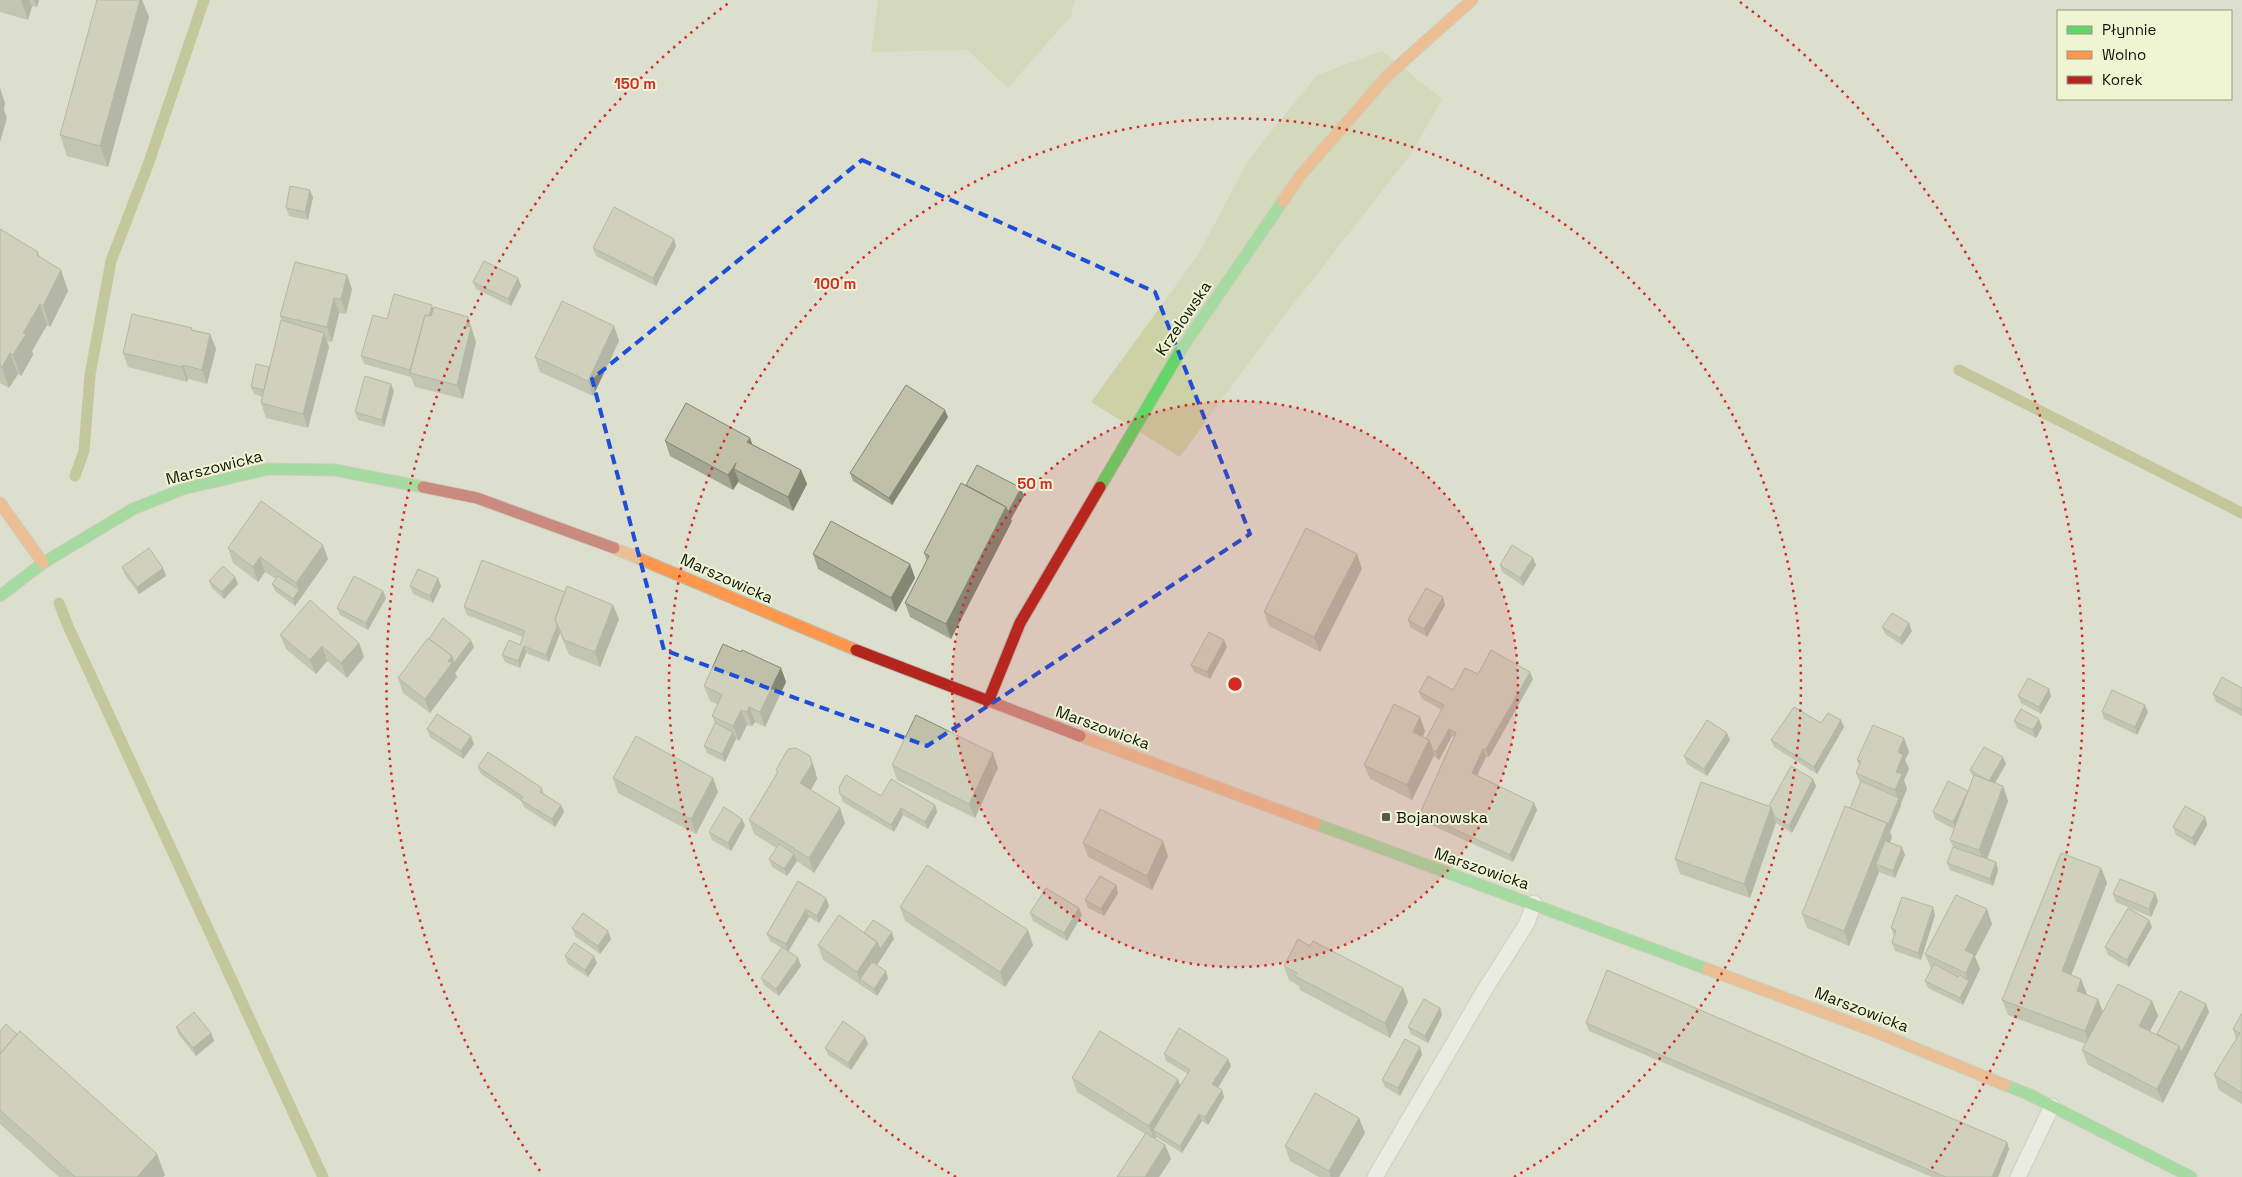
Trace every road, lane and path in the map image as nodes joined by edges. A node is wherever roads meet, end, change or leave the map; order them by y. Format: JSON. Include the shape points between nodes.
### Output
{"nodes":[{"id":1,"x":1472,"y":0,"type":"edge"},
{"id":2,"x":0,"y":503,"type":"edge"},
{"id":3,"x":43,"y":563,"type":"junction"},
{"id":4,"x":0,"y":596,"type":"edge"},
{"id":5,"x":988,"y":702,"type":"junction"},
{"id":6,"x":1534,"y":903,"type":"junction"},
{"id":7,"x":2052,"y":1106,"type":"junction"},
{"id":8,"x":1375,"y":1177,"type":"edge"},
{"id":9,"x":2018,"y":1177,"type":"edge"},
{"id":10,"x":2191,"y":1177,"type":"edge"}],
"edges":[{"from":1,"to":5,"type":"street","name":"Krzelowska","via":[[1388,75],[1300,176],[1204,315],[1020,622]]},
{"from":2,"to":3,"type":"street"},
{"from":3,"to":4,"type":"street","name":"Marszowicka"},
{"from":3,"to":5,"type":"street","name":"Marszowicka","via":[[133,509],[182,489],[268,469],[335,470],[478,498],[640,557],[804,630]]},
{"from":5,"to":6,"type":"street","name":"Marszowicka"},
{"from":6,"to":7,"type":"street","name":"Marszowicka","via":[[1871,1030]]},
{"from":6,"to":8,"type":"lane","via":[[1527,923]]},
{"from":7,"to":9,"type":"lane"},
{"from":7,"to":10,"type":"street","name":"Marszowicka"}]}
